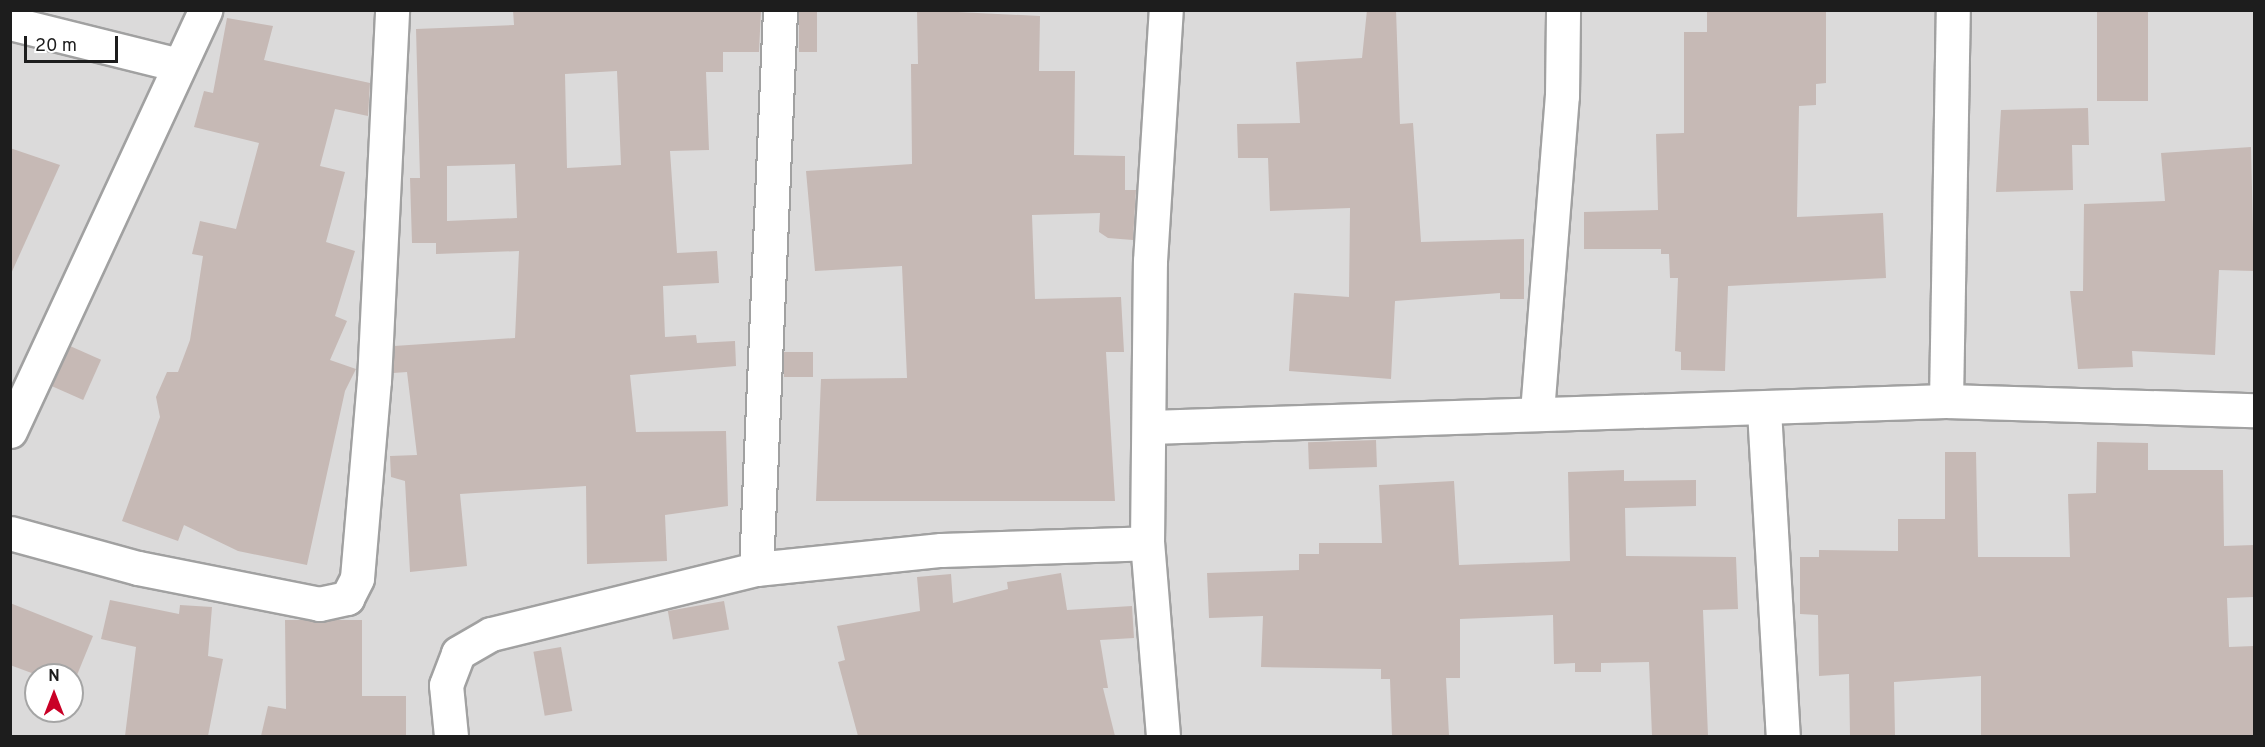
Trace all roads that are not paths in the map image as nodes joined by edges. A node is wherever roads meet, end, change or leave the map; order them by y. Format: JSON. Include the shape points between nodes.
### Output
{"nodes":[{"id":1,"x":205,"y":10,"type":"edge"},
{"id":2,"x":392,"y":10,"type":"edge"},
{"id":3,"x":780,"y":10,"type":"edge"},
{"id":4,"x":1166,"y":10,"type":"edge"},
{"id":5,"x":1563,"y":10,"type":"edge"},
{"id":6,"x":1953,"y":10,"type":"edge"},
{"id":7,"x":10,"y":23,"type":"edge"},
{"id":8,"x":179,"y":64,"type":"junction"},
{"id":9,"x":1946,"y":401,"type":"junction"},
{"id":10,"x":1764,"y":410,"type":"junction"},
{"id":11,"x":2254,"y":410,"type":"edge"},
{"id":12,"x":1537,"y":412,"type":"junction"},
{"id":13,"x":1150,"y":427,"type":"junction"},
{"id":14,"x":10,"y":431,"type":"edge"},
{"id":15,"x":10,"y":534,"type":"edge"},
{"id":16,"x":1147,"y":543,"type":"junction"},
{"id":17,"x":756,"y":569,"type":"junction"},
{"id":18,"x":451,"y":736,"type":"edge"},
{"id":19,"x":1163,"y":736,"type":"edge"},
{"id":20,"x":1783,"y":736,"type":"edge"}],
"edges":[{"from":1,"to":8,"type":"street"},
{"from":2,"to":15,"type":"street","via":[[389,151],[374,381],[357,578],[347,598],[320,604],[138,568]]},
{"from":3,"to":17,"type":"street"},
{"from":4,"to":13,"type":"street","via":[[1150,261]]},
{"from":5,"to":12,"type":"street","via":[[1562,96]]},
{"from":6,"to":9,"type":"street"},
{"from":7,"to":8,"type":"street"},
{"from":8,"to":14,"type":"street"},
{"from":9,"to":10,"type":"street"},
{"from":9,"to":11,"type":"street"},
{"from":10,"to":12,"type":"street"},
{"from":10,"to":20,"type":"street"},
{"from":12,"to":13,"type":"street"},
{"from":13,"to":16,"type":"street"},
{"from":16,"to":17,"type":"street","via":[[941,550]]},
{"from":16,"to":19,"type":"street"},
{"from":17,"to":18,"type":"street","via":[[491,634],[458,653],[446,685]]}]}
